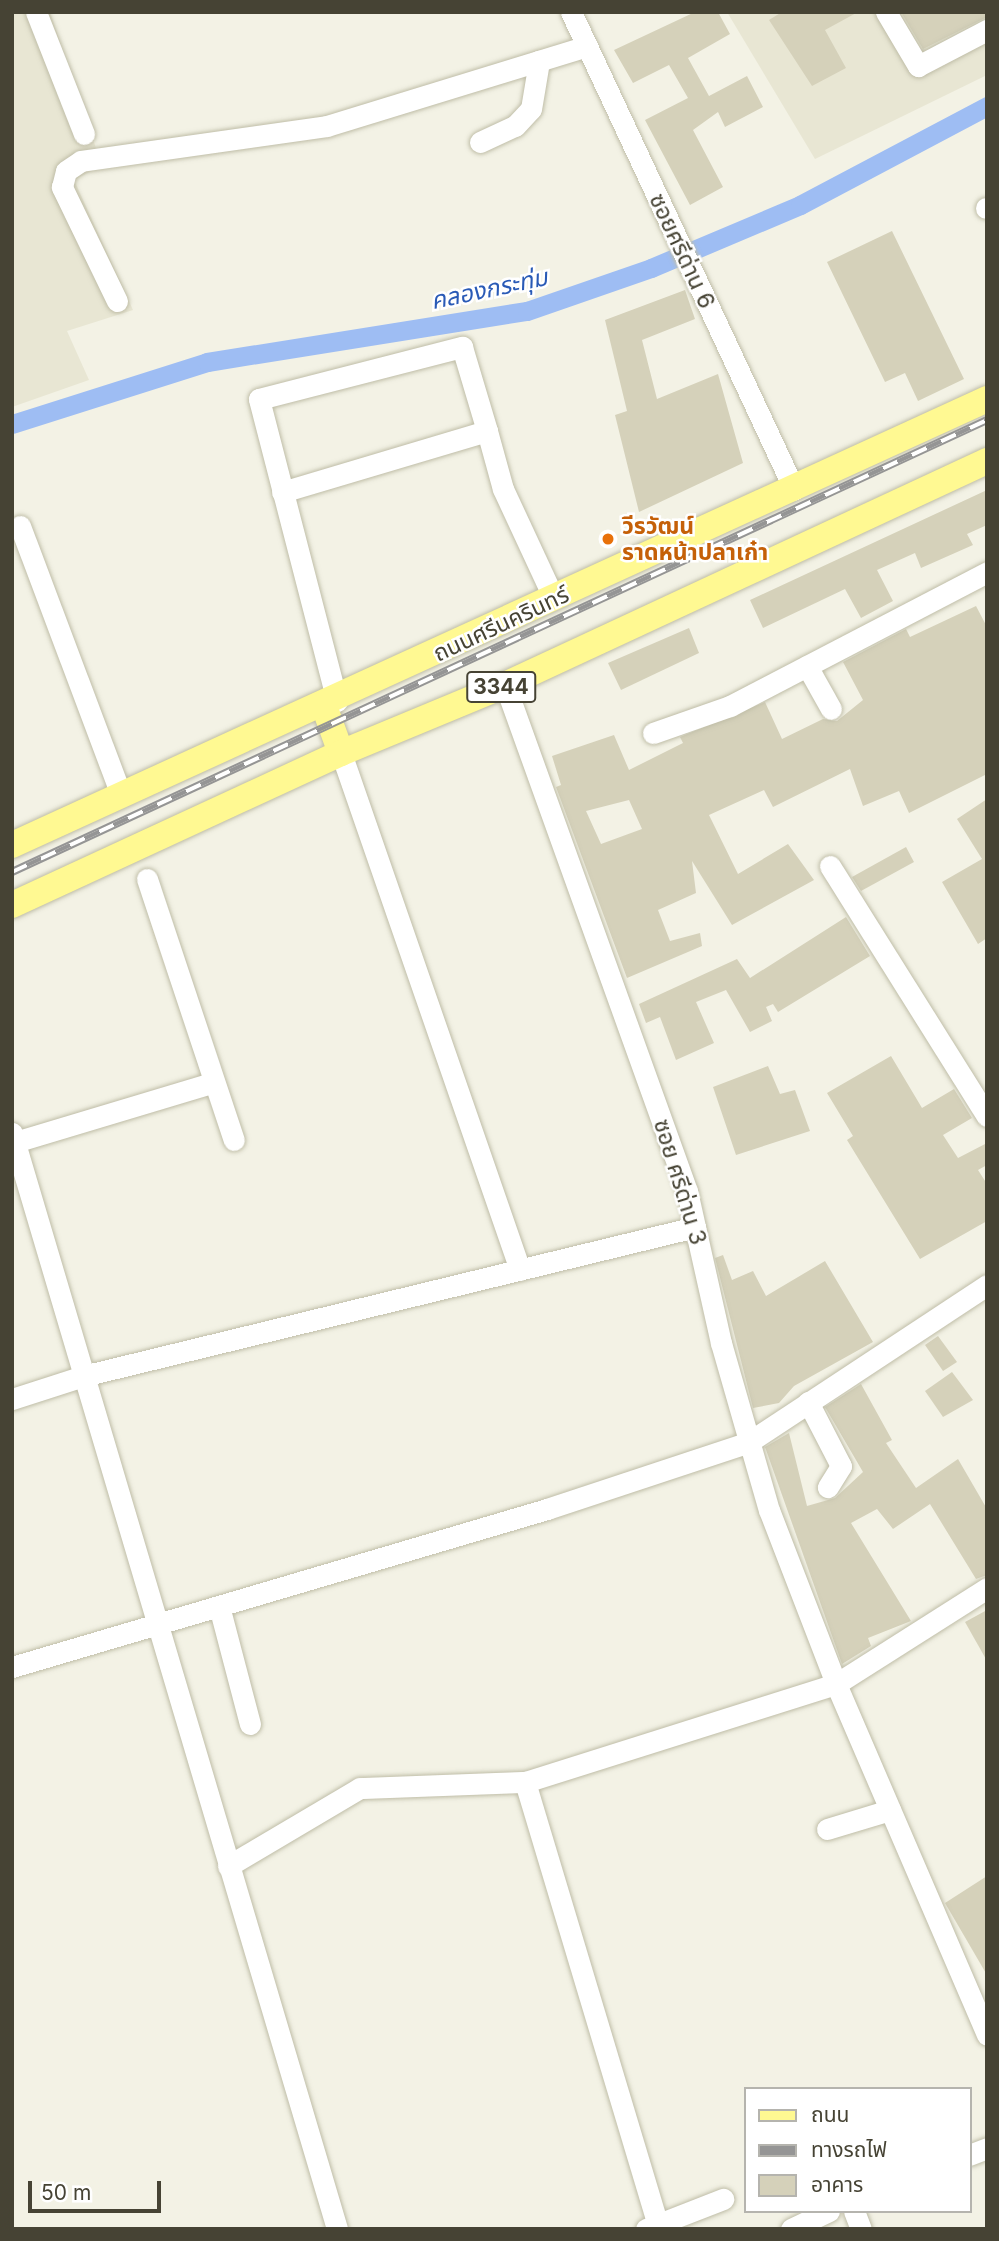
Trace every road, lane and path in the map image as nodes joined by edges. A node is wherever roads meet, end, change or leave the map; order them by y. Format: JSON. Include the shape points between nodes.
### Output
{"nodes":[{"id":1,"x":36,"y":12,"type":"edge"},
{"id":2,"x":571,"y":12,"type":"edge"},
{"id":3,"x":886,"y":12,"type":"edge"},
{"id":4,"x":987,"y":30,"type":"edge"},
{"id":5,"x":587,"y":46,"type":"junction"},
{"id":6,"x":539,"y":61,"type":"junction"},
{"id":7,"x":84,"y":134,"type":"dead end"},
{"id":8,"x":480,"y":142,"type":"dead end"},
{"id":9,"x":117,"y":301,"type":"dead end"},
{"id":10,"x":987,"y":399,"type":"edge"},
{"id":11,"x":487,"y":430,"type":"junction"},
{"id":12,"x":987,"y":461,"type":"edge"},
{"id":13,"x":794,"y":489,"type":"junction"},
{"id":14,"x":282,"y":492,"type":"junction"},
{"id":15,"x":20,"y":526,"type":"dead end"},
{"id":16,"x":987,"y":572,"type":"edge"},
{"id":17,"x":554,"y":599,"type":"junction"},
{"id":18,"x":807,"y":666,"type":"junction"},
{"id":19,"x":505,"y":685,"type":"junction"},
{"id":20,"x":331,"y":703,"type":"junction"},
{"id":21,"x":831,"y":709,"type":"dead end"},
{"id":22,"x":653,"y":733,"type":"dead end"},
{"id":23,"x":341,"y":753,"type":"junction"},
{"id":24,"x":121,"y":795,"type":"junction"},
{"id":25,"x":12,"y":845,"type":"edge"},
{"id":26,"x":830,"y":866,"type":"dead end"},
{"id":27,"x":147,"y":879,"type":"dead end"},
{"id":28,"x":12,"y":905,"type":"edge"},
{"id":29,"x":212,"y":1083,"type":"junction"},
{"id":30,"x":987,"y":1116,"type":"edge"},
{"id":31,"x":14,"y":1138,"type":"edge"},
{"id":32,"x":233,"y":1140,"type":"dead end"},
{"id":33,"x":695,"y":1227,"type":"junction"},
{"id":34,"x":520,"y":1270,"type":"junction"},
{"id":35,"x":987,"y":1285,"type":"edge"},
{"id":36,"x":83,"y":1376,"type":"junction"},
{"id":37,"x":12,"y":1399,"type":"edge"},
{"id":38,"x":808,"y":1402,"type":"junction"},
{"id":39,"x":749,"y":1442,"type":"junction"},
{"id":40,"x":828,"y":1487,"type":"dead end"},
{"id":41,"x":987,"y":1588,"type":"edge"},
{"id":42,"x":219,"y":1606,"type":"junction"},
{"id":43,"x":156,"y":1625,"type":"junction"},
{"id":44,"x":12,"y":1667,"type":"edge"},
{"id":45,"x":836,"y":1684,"type":"junction"},
{"id":46,"x":250,"y":1724,"type":"dead end"},
{"id":47,"x":525,"y":1782,"type":"junction"},
{"id":48,"x":890,"y":1810,"type":"junction"},
{"id":49,"x":827,"y":1829,"type":"dead end"},
{"id":50,"x":228,"y":1866,"type":"junction"},
{"id":51,"x":985,"y":2025,"type":"edge"},
{"id":52,"x":723,"y":2199,"type":"dead end"},
{"id":53,"x":825,"y":2213,"type":"edge"},
{"id":54,"x":654,"y":2227,"type":"edge"},
{"id":55,"x":337,"y":2229,"type":"edge"},
{"id":56,"x":791,"y":2229,"type":"edge"}],
"edges":[{"from":1,"to":7,"type":"street"},
{"from":2,"to":5,"type":"street","name":"ซอยศรีด่าน 6"},
{"from":3,"to":4,"type":"street","via":[[918,66]]},
{"from":5,"to":6,"type":"street"},
{"from":5,"to":13,"type":"street","name":"ซอยศรีด่าน 6"},
{"from":6,"to":8,"type":"street","via":[[531,109],[514,126]]},
{"from":6,"to":9,"type":"street","via":[[327,126],[81,161],[66,171],[62,187]]},
{"from":10,"to":13,"type":"main road","name":"ถนนศรีนครินทร์","number":"3344"},
{"from":11,"to":14,"type":"street"},
{"from":11,"to":14,"type":"street","via":[[462,347],[259,400]]},
{"from":11,"to":17,"type":"street","via":[[503,489]]},
{"from":12,"to":19,"type":"main road","number":"3344"},
{"from":13,"to":17,"type":"main road","name":"ถนนศรีนครินทร์","number":"3344"},
{"from":14,"to":20,"type":"street"},
{"from":15,"to":24,"type":"street"},
{"from":16,"to":18,"type":"street"},
{"from":17,"to":20,"type":"main road","name":"ถนนศรีนครินทร์","number":"3344"},
{"from":18,"to":21,"type":"street"},
{"from":18,"to":22,"type":"street","via":[[730,706]]},
{"from":19,"to":23,"type":"main road","number":"3344"},
{"from":19,"to":33,"type":"street","name":"ซอย ศรีด่าน 3"},
{"from":20,"to":23,"type":"main road"},
{"from":20,"to":24,"type":"main road","name":"ถนนศรีนครินทร์","number":"3344"},
{"from":23,"to":28,"type":"main road","number":"3344"},
{"from":23,"to":34,"type":"street"},
{"from":24,"to":25,"type":"main road","name":"ถนนศรีนครินทร์","number":"3344"},
{"from":26,"to":30,"type":"street"},
{"from":27,"to":29,"type":"street"},
{"from":29,"to":31,"type":"street"},
{"from":29,"to":32,"type":"street"},
{"from":31,"to":36,"type":"street"},
{"from":33,"to":34,"type":"street"},
{"from":33,"to":39,"type":"street","name":"ซอย ศรีด่าน 3"},
{"from":34,"to":36,"type":"street"},
{"from":35,"to":38,"type":"street"},
{"from":36,"to":37,"type":"street"},
{"from":36,"to":43,"type":"street"},
{"from":38,"to":39,"type":"street"},
{"from":38,"to":40,"type":"street","via":[[841,1466]]},
{"from":39,"to":42,"type":"street"},
{"from":39,"to":45,"type":"street","name":"ซอย ศรีด่าน 3"},
{"from":41,"to":45,"type":"street"},
{"from":42,"to":43,"type":"street"},
{"from":42,"to":46,"type":"street"},
{"from":43,"to":44,"type":"street"},
{"from":43,"to":50,"type":"street"},
{"from":45,"to":47,"type":"street"},
{"from":45,"to":48,"type":"street","name":"ซอย ศรีด่าน 3"},
{"from":47,"to":50,"type":"street","via":[[359,1788]]},
{"from":47,"to":54,"type":"street"},
{"from":48,"to":49,"type":"street"},
{"from":48,"to":51,"type":"street","name":"ซอย ศรีด่าน 3"},
{"from":50,"to":55,"type":"street"},
{"from":52,"to":54,"type":"street"},
{"from":53,"to":56,"type":"street"}]}
